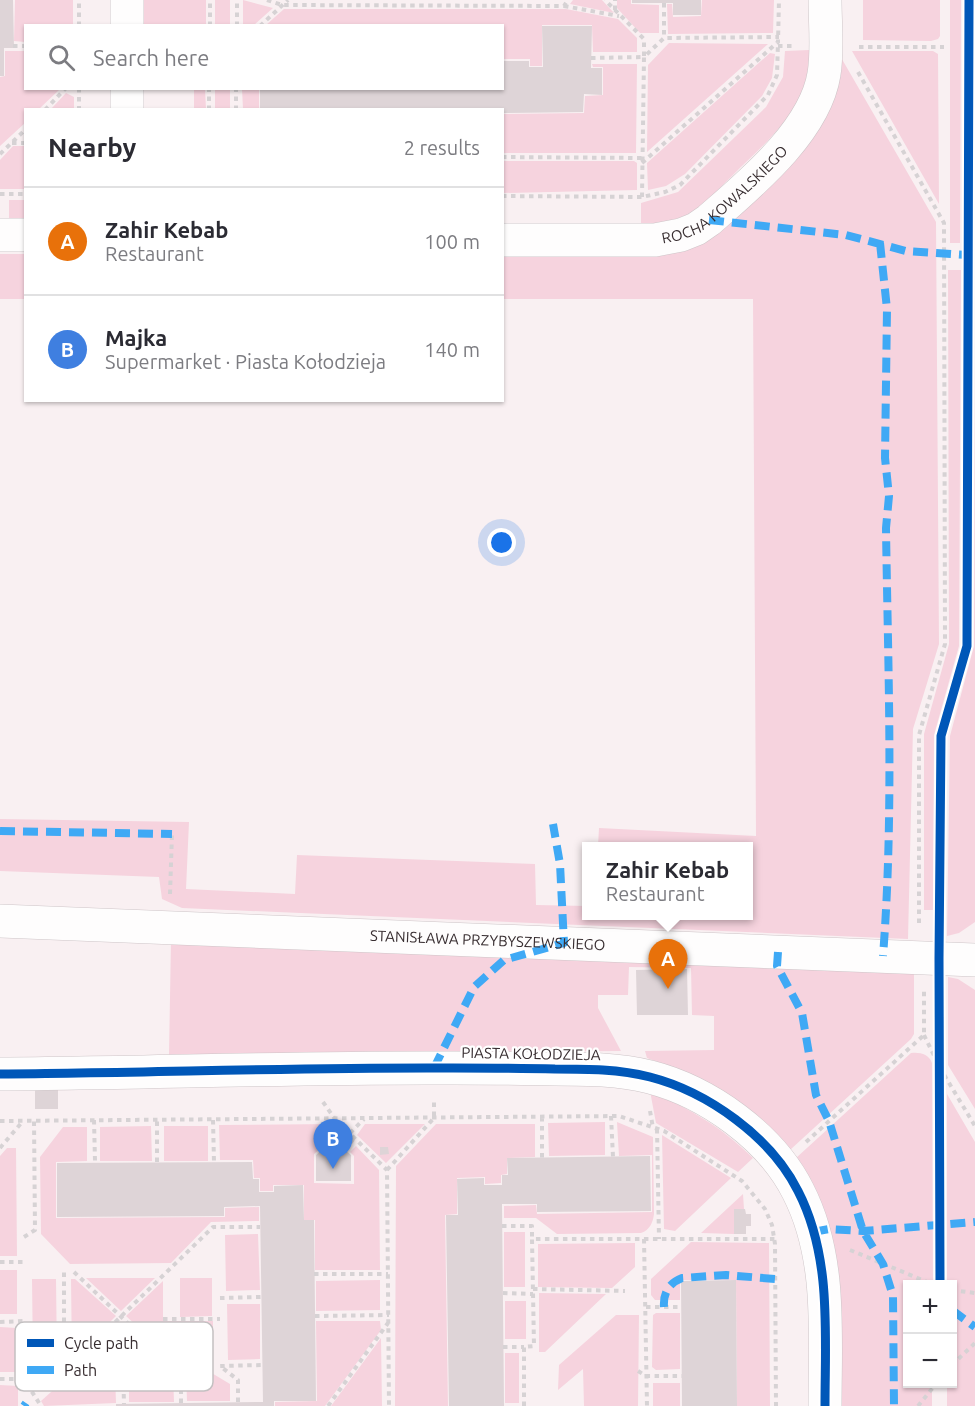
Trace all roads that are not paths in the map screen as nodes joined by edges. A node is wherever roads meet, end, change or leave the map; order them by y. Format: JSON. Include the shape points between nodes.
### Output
{"nodes":[{"id":1,"x":127,"y":0,"type":"edge"},
{"id":2,"x":825,"y":0,"type":"edge"},
{"id":3,"x":127,"y":24,"type":"edge"},
{"id":4,"x":127,"y":90,"type":"edge"},
{"id":5,"x":127,"y":108,"type":"edge"},
{"id":6,"x":24,"y":235,"type":"edge"},
{"id":7,"x":0,"y":236,"type":"edge"},
{"id":8,"x":504,"y":240,"type":"edge"},
{"id":9,"x":0,"y":921,"type":"edge"},
{"id":10,"x":975,"y":960,"type":"edge"},
{"id":11,"x":0,"y":1074,"type":"edge"},
{"id":12,"x":825,"y":1406,"type":"edge"}],
"edges":[{"from":1,"to":3,"type":"street"},
{"from":2,"to":8,"type":"street","name":"ROCHA KOWALSKIEGO","via":[[834,47],[812,111],[785,148],[696,229],[669,238],[639,241]]},
{"from":4,"to":5,"type":"street"},
{"from":6,"to":7,"type":"street"},
{"from":9,"to":10,"type":"street","name":"STANISŁAWA PRZYBYSZEWSKIEGO"},
{"from":11,"to":12,"type":"street","name":"PIASTA KOŁODZIEJA","via":[[594,1069],[652,1077],[698,1095],[739,1121],[781,1165],[809,1216],[821,1265]]}]}
